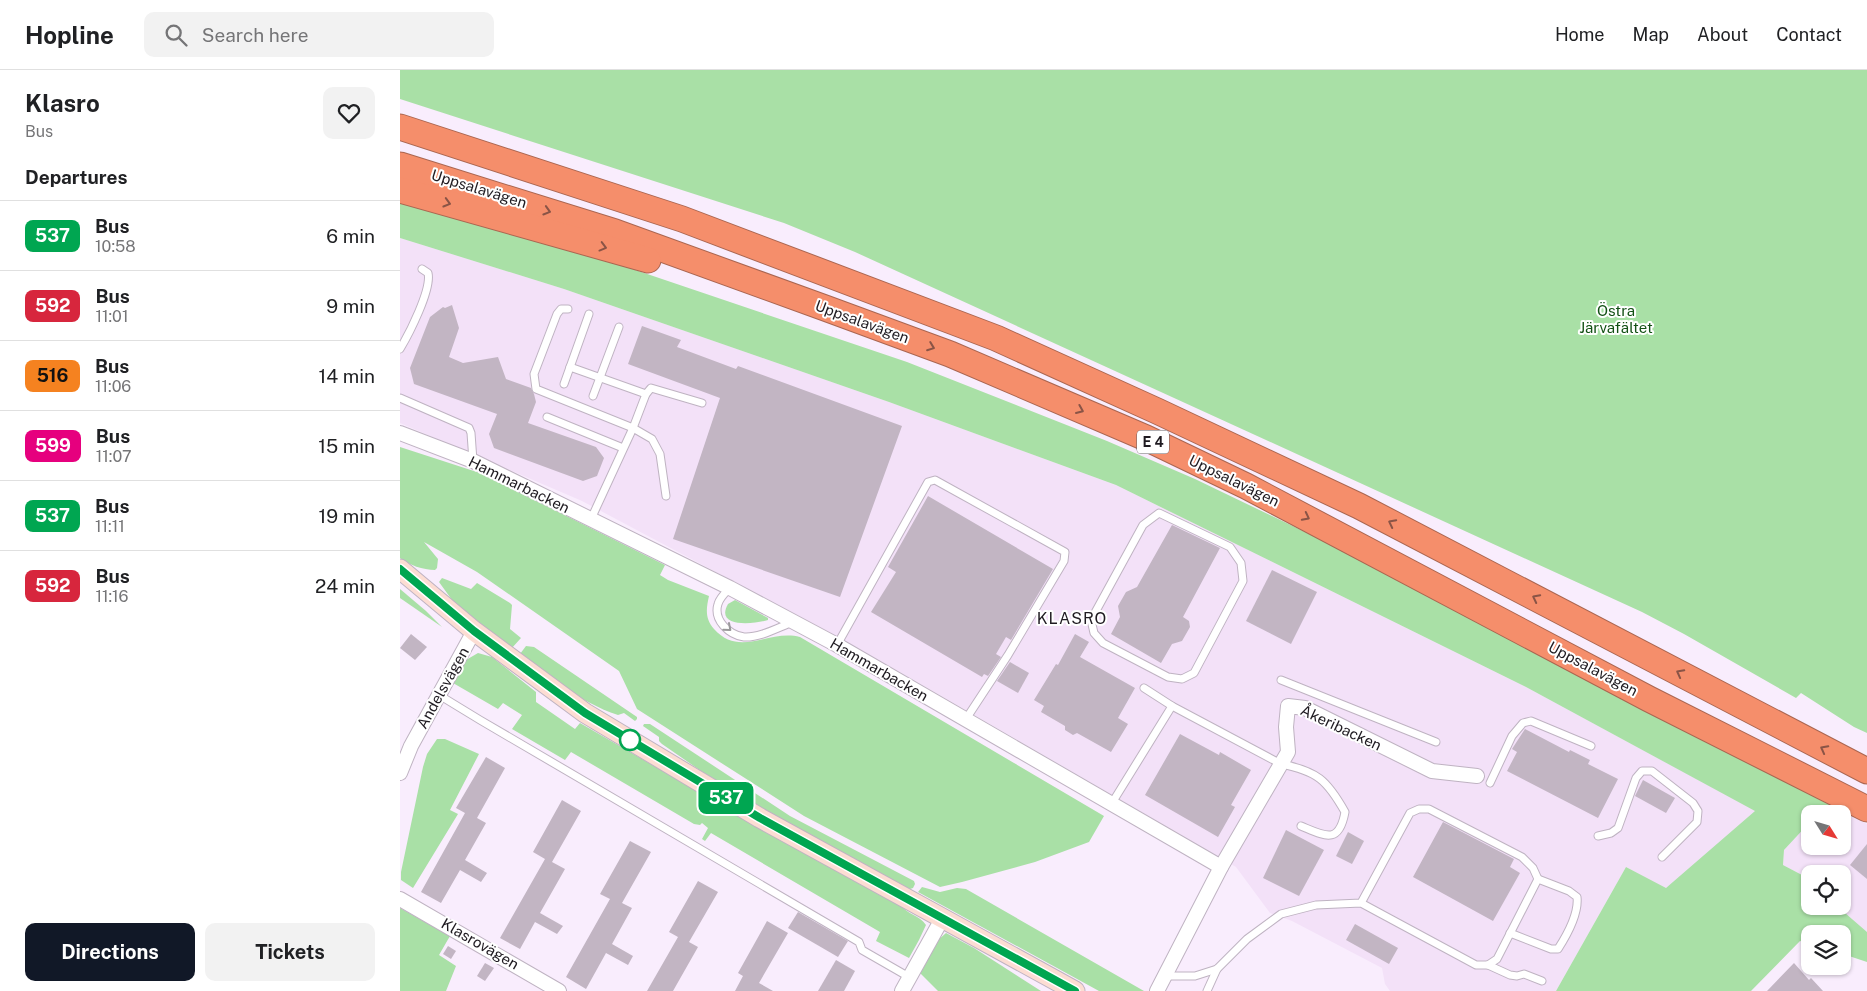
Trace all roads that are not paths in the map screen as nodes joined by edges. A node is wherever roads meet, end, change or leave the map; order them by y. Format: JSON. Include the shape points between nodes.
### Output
{"nodes":[{"id":1,"x":400,"y":127,"type":"edge"},
{"id":2,"x":400,"y":165,"type":"edge"},
{"id":3,"x":400,"y":190,"type":"edge"},
{"id":4,"x":422,"y":269,"type":"dead end"},
{"id":5,"x":825,"y":308,"type":"junction"},
{"id":6,"x":568,"y":309,"type":"dead end"},
{"id":7,"x":589,"y":314,"type":"dead end"},
{"id":8,"x":619,"y":327,"type":"dead end"},
{"id":9,"x":400,"y":349,"type":"edge"},
{"id":10,"x":570,"y":367,"type":"junction"},
{"id":11,"x":600,"y":377,"type":"junction"},
{"id":12,"x":564,"y":384,"type":"dead end"},
{"id":13,"x":646,"y":394,"type":"junction"},
{"id":14,"x":593,"y":396,"type":"dead end"},
{"id":15,"x":400,"y":398,"type":"edge"},
{"id":16,"x":702,"y":403,"type":"dead end"},
{"id":17,"x":547,"y":417,"type":"dead end"},
{"id":18,"x":633,"y":428,"type":"junction"},
{"id":19,"x":400,"y":433,"type":"edge"},
{"id":20,"x":623,"y":448,"type":"junction"},
{"id":21,"x":473,"y":461,"type":"junction"},
{"id":22,"x":666,"y":496,"type":"dead end"},
{"id":23,"x":590,"y":519,"type":"junction"},
{"id":24,"x":400,"y":569,"type":"edge"},
{"id":25,"x":730,"y":588,"type":"junction"},
{"id":26,"x":794,"y":622,"type":"junction"},
{"id":27,"x":1217,"y":629,"type":"joint"},
{"id":28,"x":474,"y":631,"type":"junction"},
{"id":29,"x":837,"y":646,"type":"junction"},
{"id":30,"x":1281,"y":680,"type":"dead end"},
{"id":31,"x":1144,"y":688,"type":"dead end"},
{"id":32,"x":440,"y":694,"type":"junction"},
{"id":33,"x":1172,"y":706,"type":"junction"},
{"id":34,"x":966,"y":719,"type":"junction"},
{"id":35,"x":1436,"y":742,"type":"dead end"},
{"id":36,"x":406,"y":743,"type":"edge"},
{"id":37,"x":1591,"y":746,"type":"dead end"},
{"id":38,"x":1281,"y":764,"type":"junction"},
{"id":39,"x":1867,"y":771,"type":"edge"},
{"id":40,"x":400,"y":773,"type":"edge"},
{"id":41,"x":1477,"y":776,"type":"dead end"},
{"id":42,"x":1490,"y":783,"type":"dead end"},
{"id":43,"x":1112,"y":803,"type":"junction"},
{"id":44,"x":1867,"y":809,"type":"edge"},
{"id":45,"x":1301,"y":826,"type":"dead end"},
{"id":46,"x":1598,"y":836,"type":"dead end"},
{"id":47,"x":1662,"y":857,"type":"dead end"},
{"id":48,"x":1221,"y":867,"type":"junction"},
{"id":49,"x":1538,"y":879,"type":"junction"},
{"id":50,"x":400,"y":899,"type":"edge"},
{"id":51,"x":1361,"y":903,"type":"junction"},
{"id":52,"x":942,"y":919,"type":"junction"},
{"id":53,"x":1510,"y":933,"type":"junction"},
{"id":54,"x":1488,"y":965,"type":"junction"},
{"id":55,"x":1217,"y":969,"type":"junction"},
{"id":56,"x":1164,"y":976,"type":"junction"},
{"id":57,"x":910,"y":977,"type":"junction"},
{"id":58,"x":1542,"y":981,"type":"dead end"},
{"id":59,"x":559,"y":991,"type":"edge"},
{"id":60,"x":902,"y":991,"type":"edge"},
{"id":61,"x":1075,"y":991,"type":"edge"},
{"id":62,"x":1156,"y":991,"type":"edge"},
{"id":63,"x":1207,"y":991,"type":"edge"}],
"edges":[{"from":39,"to":1,"type":"highway","name":"Uppsalavägen","number":"E 4","one_way":true,"via":[[1359,506],[996,338],[682,219]]},
{"from":2,"to":5,"type":"highway","name":"Uppsalavägen","number":"E 4","one_way":true,"via":[[615,232]]},
{"from":3,"to":5,"type":"highway","one_way":true},
{"from":4,"to":9,"type":"lane","via":[[428,273],[428,285]]},
{"from":5,"to":44,"type":"highway","name":"Uppsalavägen","number":"E 4","one_way":true,"via":[[959,358],[1146,438],[1246,486],[1649,699]]},
{"from":6,"to":18,"type":"lane","via":[[561,309],[558,314],[534,374],[536,389]]},
{"from":7,"to":10,"type":"lane"},
{"from":8,"to":11,"type":"lane"},
{"from":10,"to":11,"type":"lane"},
{"from":10,"to":12,"type":"lane"},
{"from":11,"to":13,"type":"lane"},
{"from":11,"to":14,"type":"lane"},
{"from":13,"to":16,"type":"lane","via":[[651,388]]},
{"from":13,"to":18,"type":"lane"},
{"from":15,"to":21,"type":"lane","via":[[467,426],[471,433]]},
{"from":17,"to":20,"type":"lane"},
{"from":18,"to":20,"type":"lane"},
{"from":18,"to":22,"type":"lane","via":[[652,440],[660,454]]},
{"from":19,"to":21,"type":"street","name":"Hammarbacken"},
{"from":20,"to":23,"type":"lane"},
{"from":21,"to":23,"type":"street","name":"Hammarbacken"},
{"from":23,"to":25,"type":"street","name":"Hammarbacken"},
{"from":24,"to":28,"type":"main road"},
{"from":25,"to":26,"type":"street","name":"Hammarbacken"},
{"from":25,"to":26,"type":"lane","one_way":true,"via":[[718,603],[721,622],[729,632],[745,637]]},
{"from":26,"to":29,"type":"street","name":"Hammarbacken"},
{"from":27,"to":27,"type":"lane","via":[[1243,581],[1241,563],[1230,547],[1159,513],[1143,525],[1091,620],[1094,633],[1103,643],[1168,677],[1182,679],[1194,673]]},
{"from":28,"to":32,"type":"street","name":"Andelsvägen"},
{"from":28,"to":52,"type":"main road","via":[[585,713],[760,818]]},
{"from":29,"to":34,"type":"street","name":"Hammarbacken"},
{"from":29,"to":34,"type":"lane","via":[[928,482],[935,480],[1065,552],[1064,561]]},
{"from":30,"to":35,"type":"lane"},
{"from":31,"to":33,"type":"lane"},
{"from":32,"to":36,"type":"street","name":"Andelsvägen"},
{"from":32,"to":57,"type":"lane","via":[[859,942],[862,950]]},
{"from":33,"to":38,"type":"lane"},
{"from":33,"to":43,"type":"lane"},
{"from":34,"to":43,"type":"street","name":"Hammarbacken"},
{"from":36,"to":40,"type":"street","name":"Andelsvägen"},
{"from":37,"to":42,"type":"lane","via":[[1531,721],[1523,723],[1512,736]]},
{"from":38,"to":41,"type":"street","name":"Åkeribacken","via":[[1288,752],[1288,706],[1305,708],[1432,771]]},
{"from":38,"to":45,"type":"lane","via":[[1316,775],[1335,794],[1345,812],[1342,827],[1335,834],[1325,836]]},
{"from":38,"to":48,"type":"street","name":"Åkeribacken"},
{"from":43,"to":48,"type":"street","name":"Hammarbacken"},
{"from":46,"to":47,"type":"lane","via":[[1611,834],[1618,828],[1636,778],[1642,771],[1652,771],[1693,803],[1698,811],[1697,822]]},
{"from":48,"to":56,"type":"street"},
{"from":49,"to":51,"type":"lane","via":[[1522,857],[1429,809],[1419,810],[1410,813]]},
{"from":49,"to":53,"type":"lane"},
{"from":49,"to":53,"type":"lane","via":[[1577,897],[1578,906],[1564,939],[1558,948],[1551,949]]},
{"from":50,"to":59,"type":"street","name":"Klasrovägen"},
{"from":51,"to":54,"type":"lane","via":[[1476,965]]},
{"from":51,"to":55,"type":"lane","via":[[1316,905],[1281,914],[1247,939]]},
{"from":52,"to":57,"type":"street"},
{"from":52,"to":61,"type":"main road"},
{"from":53,"to":54,"type":"lane","via":[[1497,959]]},
{"from":54,"to":58,"type":"lane","via":[[1510,975],[1531,975]]},
{"from":55,"to":56,"type":"lane","via":[[1195,976]]},
{"from":55,"to":63,"type":"lane"},
{"from":56,"to":62,"type":"street"},
{"from":57,"to":60,"type":"street"}]}
